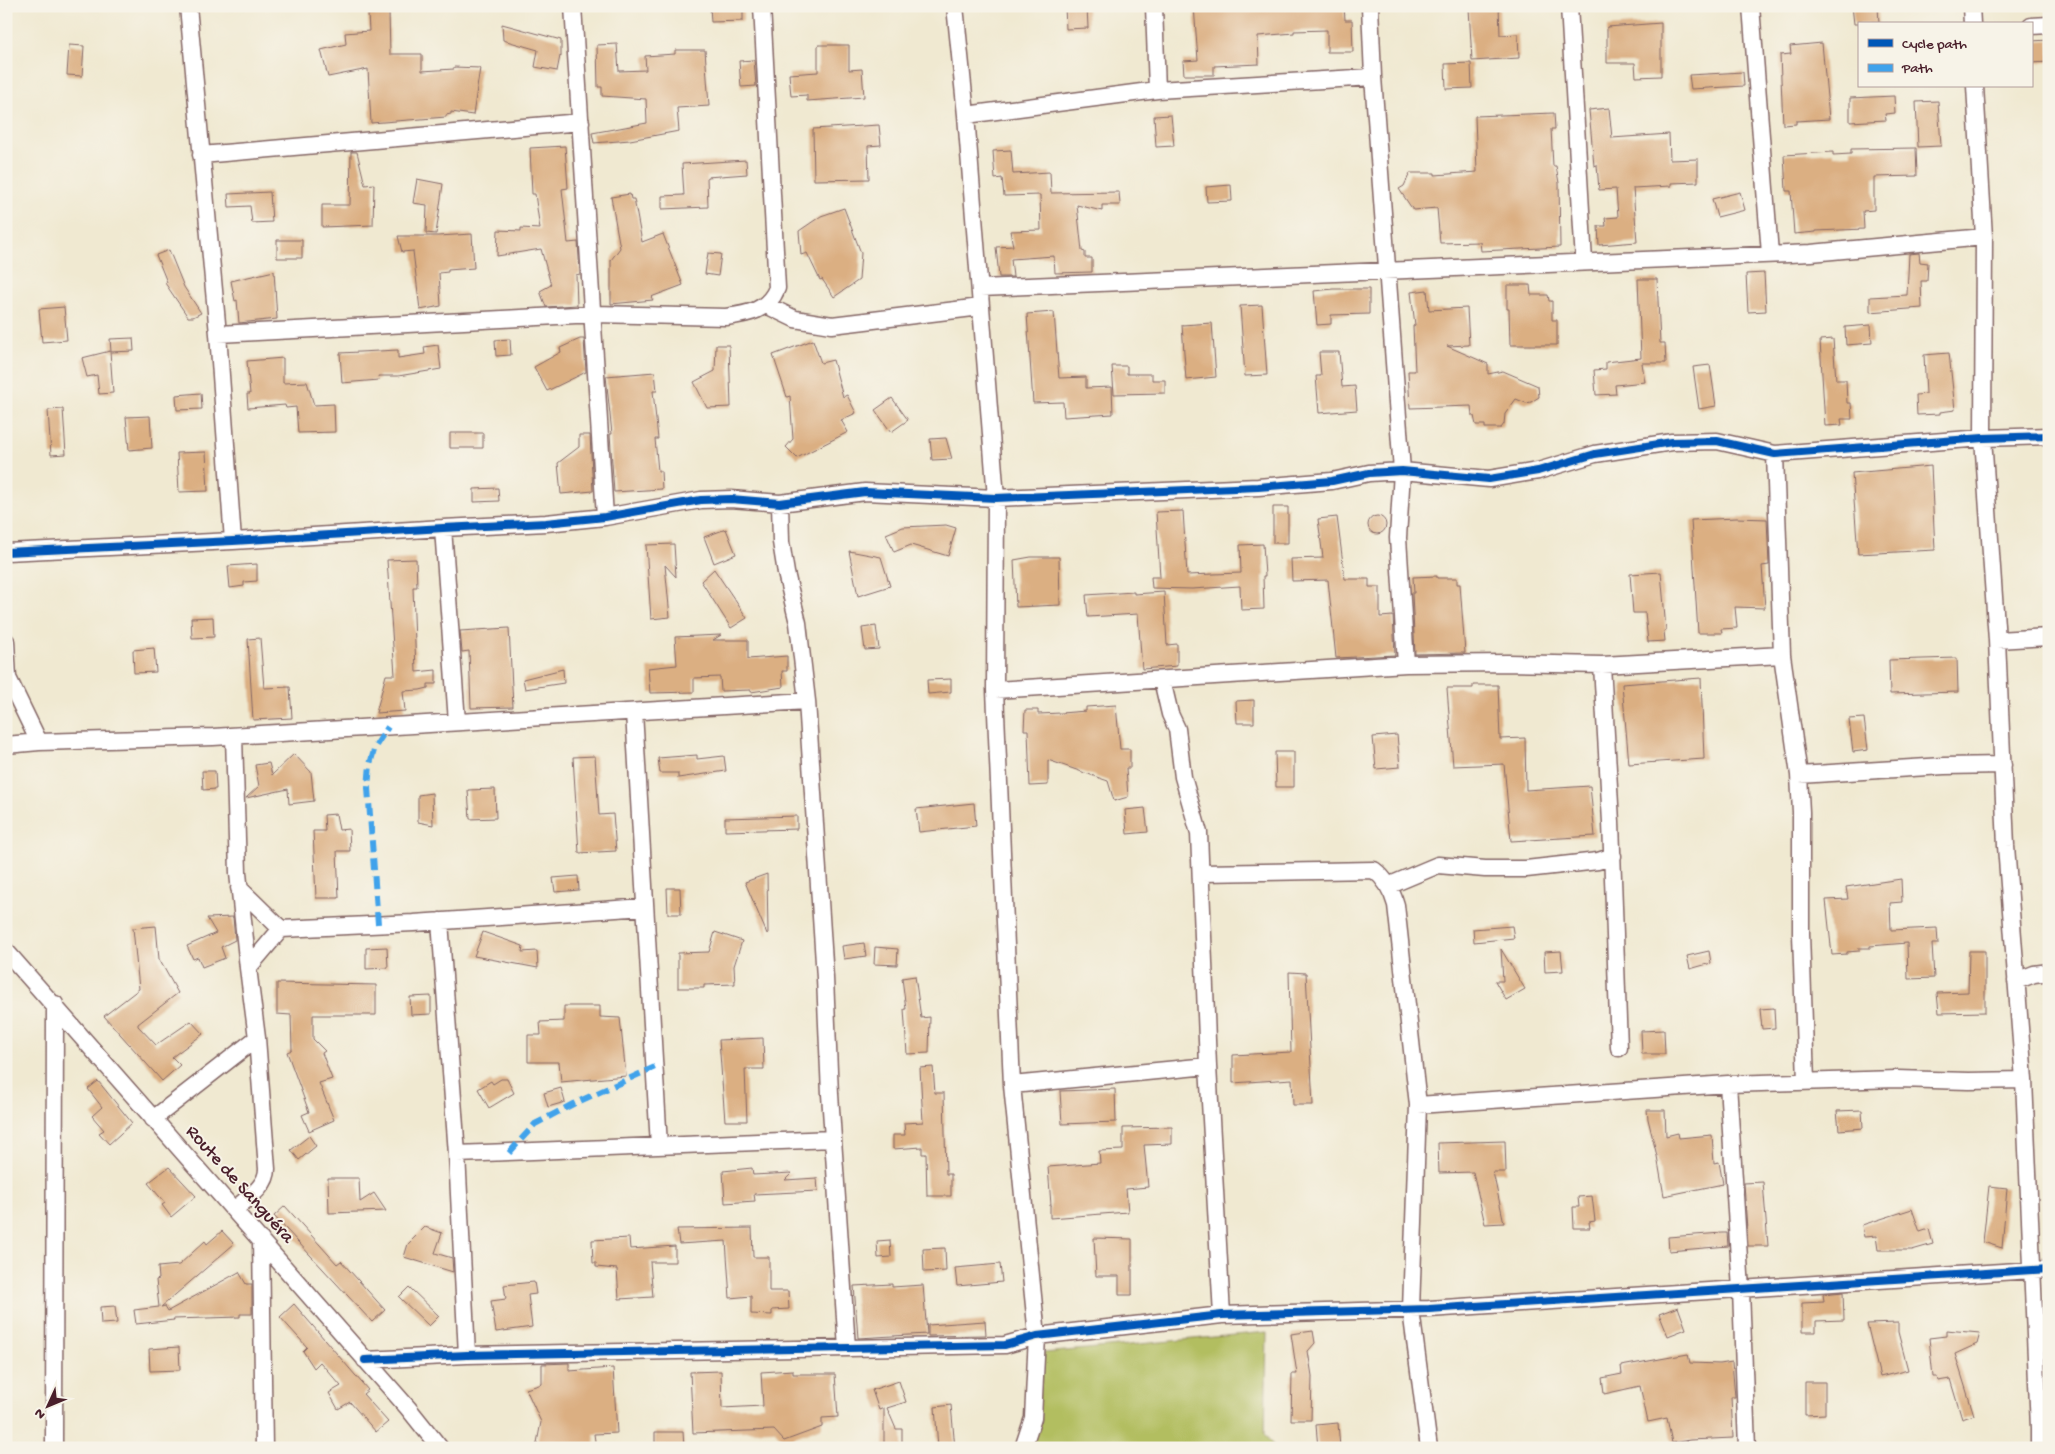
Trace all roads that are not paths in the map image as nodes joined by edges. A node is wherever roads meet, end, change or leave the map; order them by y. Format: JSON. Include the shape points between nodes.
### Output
{"nodes":[{"id":1,"x":188,"y":6,"type":"edge"},
{"id":2,"x":573,"y":6,"type":"edge"},
{"id":3,"x":762,"y":6,"type":"edge"},
{"id":4,"x":955,"y":6,"type":"edge"},
{"id":5,"x":1154,"y":6,"type":"edge"},
{"id":6,"x":1370,"y":6,"type":"edge"},
{"id":7,"x":1569,"y":6,"type":"edge"},
{"id":8,"x":1751,"y":6,"type":"edge"},
{"id":9,"x":1971,"y":6,"type":"edge"},
{"id":10,"x":1972,"y":22,"type":"edge"},
{"id":11,"x":2049,"y":25,"type":"edge"},
{"id":12,"x":2032,"y":26,"type":"edge"},
{"id":13,"x":1373,"y":77,"type":"junction"},
{"id":14,"x":1976,"y":88,"type":"edge"},
{"id":15,"x":1157,"y":90,"type":"junction"},
{"id":16,"x":966,"y":115,"type":"junction"},
{"id":17,"x":581,"y":122,"type":"junction"},
{"id":18,"x":201,"y":155,"type":"junction"},
{"id":19,"x":1984,"y":237,"type":"junction"},
{"id":20,"x":1770,"y":254,"type":"junction"},
{"id":21,"x":1584,"y":262,"type":"junction"},
{"id":22,"x":1386,"y":271,"type":"junction"},
{"id":23,"x":980,"y":288,"type":"junction"},
{"id":24,"x":766,"y":305,"type":"junction"},
{"id":25,"x":981,"y":307,"type":"junction"},
{"id":26,"x":594,"y":314,"type":"junction"},
{"id":27,"x":218,"y":334,"type":"junction"},
{"id":28,"x":2049,"y":436,"type":"edge"},
{"id":29,"x":1983,"y":438,"type":"junction"},
{"id":30,"x":1775,"y":454,"type":"junction"},
{"id":31,"x":1402,"y":471,"type":"junction"},
{"id":32,"x":996,"y":498,"type":"junction"},
{"id":33,"x":780,"y":503,"type":"junction"},
{"id":34,"x":605,"y":518,"type":"junction"},
{"id":35,"x":443,"y":528,"type":"junction"},
{"id":36,"x":233,"y":541,"type":"junction"},
{"id":37,"x":6,"y":552,"type":"edge"},
{"id":38,"x":2049,"y":637,"type":"edge"},
{"id":39,"x":1997,"y":640,"type":"junction"},
{"id":40,"x":6,"y":641,"type":"edge"},
{"id":41,"x":1782,"y":655,"type":"junction"},
{"id":42,"x":1406,"y":664,"type":"junction"},
{"id":43,"x":1602,"y":666,"type":"junction"},
{"id":44,"x":1162,"y":680,"type":"junction"},
{"id":45,"x":7,"y":682,"type":"edge"},
{"id":46,"x":995,"y":690,"type":"junction"},
{"id":47,"x":807,"y":701,"type":"junction"},
{"id":48,"x":634,"y":712,"type":"junction"},
{"id":49,"x":457,"y":722,"type":"junction"},
{"id":50,"x":234,"y":736,"type":"junction"},
{"id":51,"x":39,"y":742,"type":"junction"},
{"id":52,"x":6,"y":745,"type":"edge"},
{"id":53,"x":2003,"y":765,"type":"junction"},
{"id":54,"x":1799,"y":775,"type":"junction"},
{"id":55,"x":1613,"y":856,"type":"junction"},
{"id":56,"x":1202,"y":873,"type":"junction"},
{"id":57,"x":1388,"y":886,"type":"junction"},
{"id":58,"x":239,"y":888,"type":"junction"},
{"id":59,"x":645,"y":907,"type":"junction"},
{"id":60,"x":440,"y":921,"type":"junction"},
{"id":61,"x":281,"y":929,"type":"junction"},
{"id":62,"x":6,"y":951,"type":"edge"},
{"id":63,"x":248,"y":968,"type":"junction"},
{"id":64,"x":2049,"y":972,"type":"edge"},
{"id":65,"x":2016,"y":981,"type":"junction"},
{"id":66,"x":55,"y":1004,"type":"junction"},
{"id":67,"x":257,"y":1038,"type":"junction"},
{"id":68,"x":1619,"y":1048,"type":"dead end"},
{"id":69,"x":1208,"y":1066,"type":"junction"},
{"id":70,"x":2024,"y":1080,"type":"junction"},
{"id":71,"x":1806,"y":1082,"type":"junction"},
{"id":72,"x":1012,"y":1084,"type":"junction"},
{"id":73,"x":1728,"y":1084,"type":"junction"},
{"id":74,"x":1418,"y":1106,"type":"junction"},
{"id":75,"x":153,"y":1119,"type":"junction"},
{"id":76,"x":833,"y":1139,"type":"junction"},
{"id":77,"x":659,"y":1146,"type":"junction"},
{"id":78,"x":457,"y":1154,"type":"junction"},
{"id":79,"x":234,"y":1210,"type":"junction"},
{"id":80,"x":261,"y":1240,"type":"junction"},
{"id":81,"x":2041,"y":1269,"type":"edge"},
{"id":82,"x":1740,"y":1290,"type":"junction"},
{"id":83,"x":1411,"y":1310,"type":"junction"},
{"id":84,"x":1222,"y":1315,"type":"junction"},
{"id":85,"x":1037,"y":1336,"type":"junction"},
{"id":86,"x":848,"y":1348,"type":"junction"},
{"id":87,"x":467,"y":1355,"type":"junction"},
{"id":88,"x":365,"y":1360,"type":"junction"},
{"id":89,"x":2044,"y":1430,"type":"edge"},
{"id":90,"x":54,"y":1448,"type":"edge"},
{"id":91,"x":264,"y":1448,"type":"edge"},
{"id":92,"x":440,"y":1448,"type":"edge"},
{"id":93,"x":1023,"y":1448,"type":"edge"},
{"id":94,"x":1429,"y":1448,"type":"edge"},
{"id":95,"x":1747,"y":1448,"type":"edge"},
{"id":96,"x":2038,"y":1448,"type":"edge"}],
"edges":[{"from":1,"to":18,"type":"street"},
{"from":2,"to":17,"type":"street"},
{"from":3,"to":24,"type":"street","via":[[777,288],[773,299]]},
{"from":4,"to":16,"type":"street"},
{"from":5,"to":15,"type":"street"},
{"from":6,"to":13,"type":"street"},
{"from":7,"to":21,"type":"street"},
{"from":8,"to":20,"type":"street"},
{"from":9,"to":10,"type":"street"},
{"from":11,"to":12,"type":"street"},
{"from":13,"to":15,"type":"street"},
{"from":13,"to":22,"type":"street"},
{"from":14,"to":19,"type":"street"},
{"from":15,"to":16,"type":"street"},
{"from":16,"to":23,"type":"street"},
{"from":17,"to":18,"type":"street"},
{"from":17,"to":26,"type":"street"},
{"from":18,"to":27,"type":"street"},
{"from":19,"to":20,"type":"street"},
{"from":19,"to":29,"type":"street"},
{"from":20,"to":21,"type":"street"},
{"from":21,"to":22,"type":"street"},
{"from":22,"to":23,"type":"street"},
{"from":22,"to":31,"type":"street"},
{"from":23,"to":25,"type":"street"},
{"from":24,"to":25,"type":"street","via":[[794,319],[832,325]]},
{"from":24,"to":26,"type":"street","via":[[746,314],[726,317]]},
{"from":25,"to":32,"type":"street"},
{"from":26,"to":27,"type":"street"},
{"from":26,"to":34,"type":"street"},
{"from":27,"to":36,"type":"street"},
{"from":28,"to":29,"type":"street"},
{"from":29,"to":30,"type":"street"},
{"from":29,"to":39,"type":"street"},
{"from":30,"to":31,"type":"street","via":[[1717,441],[1672,442],[1595,454],[1506,477],[1474,479]]},
{"from":30,"to":41,"type":"street"},
{"from":31,"to":32,"type":"street","via":[[1332,482],[1258,487]]},
{"from":31,"to":42,"type":"street","via":[[1398,538]]},
{"from":32,"to":33,"type":"street","via":[[865,492]]},
{"from":32,"to":46,"type":"street"},
{"from":33,"to":34,"type":"street","via":[[701,500]]},
{"from":33,"to":47,"type":"street","via":[[781,542],[798,624]]},
{"from":34,"to":35,"type":"street"},
{"from":35,"to":36,"type":"street"},
{"from":35,"to":49,"type":"street"},
{"from":36,"to":37,"type":"street"},
{"from":38,"to":39,"type":"street"},
{"from":39,"to":53,"type":"street"},
{"from":40,"to":45,"type":"street"},
{"from":41,"to":43,"type":"street"},
{"from":41,"to":54,"type":"street"},
{"from":42,"to":43,"type":"street"},
{"from":42,"to":44,"type":"street"},
{"from":43,"to":55,"type":"street"},
{"from":44,"to":46,"type":"street"},
{"from":44,"to":56,"type":"street","via":[[1177,730],[1183,777],[1200,833]]},
{"from":45,"to":51,"type":"street"},
{"from":46,"to":72,"type":"street"},
{"from":47,"to":48,"type":"street"},
{"from":47,"to":76,"type":"street"},
{"from":48,"to":49,"type":"street"},
{"from":48,"to":59,"type":"street"},
{"from":49,"to":50,"type":"street"},
{"from":50,"to":51,"type":"street"},
{"from":50,"to":58,"type":"street"},
{"from":51,"to":52,"type":"street"},
{"from":53,"to":54,"type":"street"},
{"from":53,"to":65,"type":"street"},
{"from":54,"to":71,"type":"street"},
{"from":55,"to":57,"type":"street","via":[[1598,861],[1526,869],[1438,865]]},
{"from":55,"to":68,"type":"street"},
{"from":56,"to":57,"type":"street","via":[[1365,869],[1374,870]]},
{"from":56,"to":69,"type":"street"},
{"from":57,"to":74,"type":"street","via":[[1396,906]]},
{"from":58,"to":61,"type":"street"},
{"from":58,"to":63,"type":"street"},
{"from":59,"to":60,"type":"street"},
{"from":59,"to":77,"type":"street"},
{"from":60,"to":61,"type":"street"},
{"from":60,"to":78,"type":"street"},
{"from":61,"to":63,"type":"street"},
{"from":62,"to":66,"type":"street","name":"Route de Sanguéra"},
{"from":63,"to":67,"type":"street"},
{"from":64,"to":65,"type":"street"},
{"from":65,"to":70,"type":"street"},
{"from":66,"to":75,"type":"street","name":"Route de Sanguéra"},
{"from":66,"to":90,"type":"street"},
{"from":67,"to":75,"type":"street"},
{"from":67,"to":79,"type":"street","via":[[267,1174],[262,1184]]},
{"from":69,"to":72,"type":"street"},
{"from":69,"to":84,"type":"street"},
{"from":70,"to":71,"type":"street"},
{"from":70,"to":81,"type":"street"},
{"from":71,"to":73,"type":"street"},
{"from":72,"to":85,"type":"street"},
{"from":73,"to":74,"type":"street"},
{"from":73,"to":82,"type":"street"},
{"from":74,"to":83,"type":"street"},
{"from":75,"to":79,"type":"street","name":"Route de Sanguéra"},
{"from":76,"to":77,"type":"street"},
{"from":76,"to":86,"type":"street"},
{"from":77,"to":78,"type":"street"},
{"from":78,"to":87,"type":"street"},
{"from":79,"to":80,"type":"street","name":"Route de Sanguéra"},
{"from":80,"to":88,"type":"street","name":"Route de Sanguéra"},
{"from":80,"to":91,"type":"street"},
{"from":81,"to":82,"type":"street"},
{"from":81,"to":89,"type":"street"},
{"from":82,"to":83,"type":"street"},
{"from":82,"to":95,"type":"street"},
{"from":83,"to":84,"type":"street"},
{"from":83,"to":94,"type":"street"},
{"from":84,"to":85,"type":"street"},
{"from":85,"to":86,"type":"street","via":[[1005,1345]]},
{"from":85,"to":93,"type":"street","via":[[1033,1418]]},
{"from":86,"to":87,"type":"street"},
{"from":87,"to":88,"type":"street"},
{"from":88,"to":92,"type":"street","name":"Route de Sanguéra"},
{"from":89,"to":96,"type":"street"}]}
